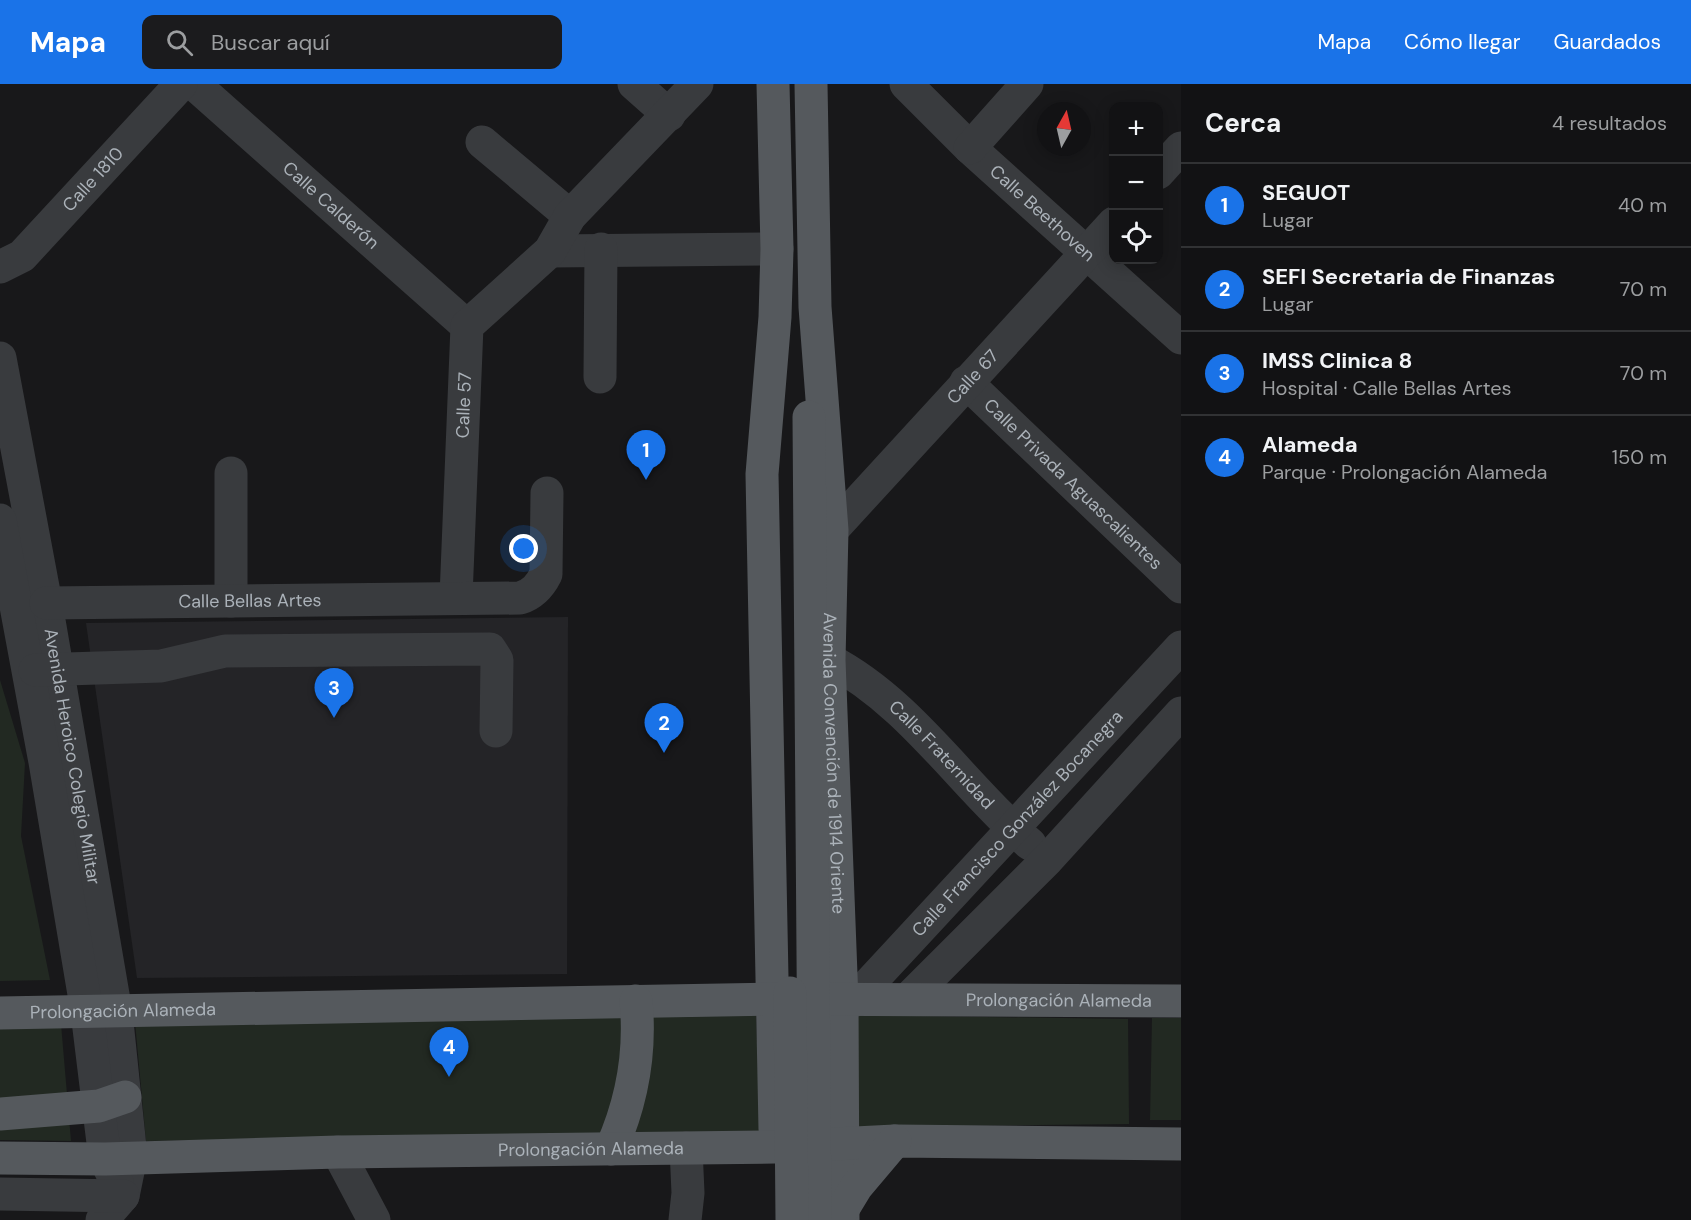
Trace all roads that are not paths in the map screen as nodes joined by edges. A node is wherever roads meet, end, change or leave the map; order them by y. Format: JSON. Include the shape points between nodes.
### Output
{"nodes":[{"id":1,"x":181,"y":84,"type":"edge"},
{"id":2,"x":194,"y":84,"type":"edge"},
{"id":3,"x":634,"y":84,"type":"edge"},
{"id":4,"x":697,"y":84,"type":"edge"},
{"id":5,"x":773,"y":84,"type":"edge"},
{"id":6,"x":811,"y":84,"type":"edge"},
{"id":7,"x":906,"y":84,"type":"edge"},
{"id":8,"x":1027,"y":84,"type":"edge"},
{"id":9,"x":669,"y":115,"type":"junction"},
{"id":10,"x":482,"y":142,"type":"dead end"},
{"id":11,"x":970,"y":148,"type":"junction"},
{"id":12,"x":1181,"y":148,"type":"edge"},
{"id":13,"x":1163,"y":168,"type":"edge"},
{"id":14,"x":570,"y":216,"type":"junction"},
{"id":15,"x":1109,"y":227,"type":"edge"},
{"id":16,"x":601,"y":249,"type":"junction"},
{"id":17,"x":777,"y":249,"type":"junction"},
{"id":18,"x":550,"y":251,"type":"junction"},
{"id":19,"x":1087,"y":252,"type":"junction"},
{"id":20,"x":0,"y":267,"type":"edge"},
{"id":21,"x":815,"y":307,"type":"junction"},
{"id":22,"x":775,"y":317,"type":"junction"},
{"id":23,"x":467,"y":326,"type":"junction"},
{"id":24,"x":1181,"y":338,"type":"edge"},
{"id":25,"x":0,"y":358,"type":"edge"},
{"id":26,"x":600,"y":377,"type":"dead end"},
{"id":27,"x":966,"y":382,"type":"junction"},
{"id":28,"x":797,"y":420,"type":"junction"},
{"id":29,"x":231,"y":473,"type":"dead end"},
{"id":30,"x":547,"y":493,"type":"dead end"},
{"id":31,"x":0,"y":520,"type":"edge"},
{"id":32,"x":832,"y":530,"type":"junction"},
{"id":33,"x":1181,"y":587,"type":"edge"},
{"id":34,"x":456,"y":597,"type":"junction"},
{"id":35,"x":231,"y":601,"type":"junction"},
{"id":36,"x":46,"y":603,"type":"junction"},
{"id":37,"x":1181,"y":647,"type":"edge"},
{"id":38,"x":829,"y":660,"type":"junction"},
{"id":39,"x":42,"y":670,"type":"junction"},
{"id":40,"x":1181,"y":713,"type":"edge"},
{"id":41,"x":496,"y":731,"type":"dead end"},
{"id":42,"x":1013,"y":829,"type":"junction"},
{"id":43,"x":1048,"y":859,"type":"junction"},
{"id":44,"x":770,"y":879,"type":"junction"},
{"id":45,"x":838,"y":889,"type":"junction"},
{"id":46,"x":773,"y":999,"type":"junction"},
{"id":47,"x":908,"y":999,"type":"junction"},
{"id":48,"x":636,"y":1001,"type":"junction"},
{"id":49,"x":848,"y":1001,"type":"junction"},
{"id":50,"x":1181,"y":1001,"type":"edge"},
{"id":51,"x":101,"y":1012,"type":"junction"},
{"id":52,"x":0,"y":1013,"type":"edge"},
{"id":53,"x":112,"y":1102,"type":"junction"},
{"id":54,"x":0,"y":1114,"type":"edge"},
{"id":55,"x":895,"y":1141,"type":"junction"},
{"id":56,"x":842,"y":1142,"type":"junction"},
{"id":57,"x":1181,"y":1144,"type":"edge"},
{"id":58,"x":776,"y":1147,"type":"junction"},
{"id":59,"x":686,"y":1148,"type":"junction"},
{"id":60,"x":611,"y":1149,"type":"junction"},
{"id":61,"x":338,"y":1152,"type":"junction"},
{"id":62,"x":0,"y":1158,"type":"edge"},
{"id":63,"x":118,"y":1158,"type":"junction"},
{"id":64,"x":0,"y":1194,"type":"edge"},
{"id":65,"x":123,"y":1196,"type":"junction"},
{"id":66,"x":834,"y":1216,"type":"edge"},
{"id":67,"x":102,"y":1220,"type":"edge"},
{"id":68,"x":374,"y":1220,"type":"edge"},
{"id":69,"x":685,"y":1220,"type":"edge"},
{"id":70,"x":776,"y":1220,"type":"edge"},
{"id":71,"x":792,"y":1220,"type":"edge"}],
"edges":[{"from":1,"to":20,"type":"street","name":"Calle 1810","via":[[22,256]]},
{"from":2,"to":23,"type":"street","name":"Calle Calderón"},
{"from":3,"to":9,"type":"street"},
{"from":4,"to":9,"type":"street"},
{"from":5,"to":17,"type":"main road","name":"Avenida Convención de 1914 Oriente"},
{"from":6,"to":21,"type":"main road","name":"Avenida Convención de 1914 Oriente"},
{"from":7,"to":11,"type":"street","name":"Calle Beethoven"},
{"from":8,"to":11,"type":"street"},
{"from":9,"to":14,"type":"street"},
{"from":10,"to":14,"type":"street"},
{"from":11,"to":19,"type":"street","name":"Calle Beethoven"},
{"from":12,"to":13,"type":"street"},
{"from":14,"to":18,"type":"street"},
{"from":15,"to":19,"type":"street","name":"Calle 67"},
{"from":16,"to":17,"type":"street"},
{"from":16,"to":18,"type":"street"},
{"from":16,"to":26,"type":"street"},
{"from":17,"to":22,"type":"main road","name":"Avenida Convención de 1914 Oriente"},
{"from":18,"to":23,"type":"street"},
{"from":19,"to":24,"type":"street","name":"Calle Beethoven"},
{"from":19,"to":27,"type":"street","name":"Calle 67"},
{"from":21,"to":28,"type":"main road","name":"Avenida Convención de 1914 Oriente"},
{"from":21,"to":32,"type":"main road","name":"Avenida Convención de 1914 Oriente"},
{"from":22,"to":28,"type":"main road","name":"Avenida Convención de 1914 Oriente"},
{"from":22,"to":44,"type":"main road","name":"Avenida Convención de 1914 Oriente","via":[[762,474]]},
{"from":23,"to":34,"type":"street","name":"Calle 57"},
{"from":25,"to":36,"type":"street","name":"Avenida Heroico Colegio Militar"},
{"from":27,"to":32,"type":"street","name":"Calle 67"},
{"from":27,"to":33,"type":"street","name":"Calle Privada Aguascalientes"},
{"from":28,"to":66,"type":"main road","name":"Avenida Convención de 1914 Oriente","bridge":true},
{"from":28,"to":71,"type":"main road","name":"Avenida Convención de 1914 Oriente","bridge":true},
{"from":29,"to":35,"type":"street"},
{"from":30,"to":34,"type":"street","name":"Calle Bellas Artes","via":[[546,574],[540,585],[520,598]]},
{"from":31,"to":39,"type":"street","name":"Avenida Heroico Colegio Militar"},
{"from":32,"to":38,"type":"main road","name":"Avenida Convención de 1914 Oriente"},
{"from":34,"to":35,"type":"street","name":"Calle Bellas Artes"},
{"from":35,"to":36,"type":"street","name":"Calle Bellas Artes"},
{"from":36,"to":39,"type":"street","name":"Avenida Heroico Colegio Militar"},
{"from":37,"to":42,"type":"street","name":"Calle Francisco González Bocanegra"},
{"from":38,"to":42,"type":"street","name":"Calle Fraternidad","via":[[868,684]]},
{"from":38,"to":45,"type":"main road","name":"Avenida Convención de 1914 Oriente"},
{"from":39,"to":41,"type":"street","via":[[161,666],[225,651],[490,649],[497,660]]},
{"from":39,"to":51,"type":"street","name":"Avenida Heroico Colegio Militar"},
{"from":40,"to":43,"type":"street"},
{"from":42,"to":43,"type":"street","name":"Calle Fraternidad"},
{"from":42,"to":49,"type":"street","name":"Calle Francisco González Bocanegra"},
{"from":43,"to":47,"type":"street"},
{"from":44,"to":45,"type":"main road","via":[[774,888],[797,898],[829,896]]},
{"from":44,"to":46,"type":"main road","name":"Avenida Convención de 1914 Oriente"},
{"from":45,"to":49,"type":"main road","name":"Avenida Convención de 1914 Oriente"},
{"from":46,"to":48,"type":"main road","name":"Prolongación Alameda"},
{"from":46,"to":49,"type":"main road","name":"Prolongación Alameda"},
{"from":46,"to":58,"type":"main road","name":"Avenida Convención de 1914 Oriente"},
{"from":47,"to":49,"type":"main road","name":"Prolongación Alameda"},
{"from":47,"to":50,"type":"main road","name":"Prolongación Alameda"},
{"from":48,"to":51,"type":"main road","name":"Prolongación Alameda"},
{"from":48,"to":60,"type":"main road","via":[[638,1048],[626,1115]]},
{"from":49,"to":56,"type":"main road","name":"Avenida Convención de 1914 Oriente"},
{"from":51,"to":52,"type":"main road","name":"Prolongación Alameda"},
{"from":51,"to":53,"type":"street","name":"Avenida Heroico Colegio Militar"},
{"from":53,"to":54,"type":"main road"},
{"from":53,"to":63,"type":"street","name":"Avenida Heroico Colegio Militar"},
{"from":55,"to":56,"type":"main road","name":"Prolongación Alameda"},
{"from":55,"to":57,"type":"main road","name":"Prolongación Alameda"},
{"from":55,"to":66,"type":"main road"},
{"from":56,"to":58,"type":"main road","name":"Prolongación Alameda"},
{"from":56,"to":66,"type":"main road","name":"Avenida Convención de 1914 Oriente"},
{"from":58,"to":59,"type":"main road","name":"Prolongación Alameda"},
{"from":58,"to":70,"type":"main road","name":"Avenida Convención de 1914 Oriente"},
{"from":59,"to":60,"type":"main road","name":"Prolongación Alameda"},
{"from":59,"to":69,"type":"street"},
{"from":60,"to":61,"type":"main road","name":"Prolongación Alameda"},
{"from":61,"to":63,"type":"main road","name":"Prolongación Alameda"},
{"from":61,"to":68,"type":"street"},
{"from":62,"to":63,"type":"main road","name":"Prolongación Alameda"},
{"from":63,"to":65,"type":"street","name":"Avenida Heroico Colegio Militar"},
{"from":64,"to":65,"type":"street"},
{"from":65,"to":67,"type":"street"}]}
